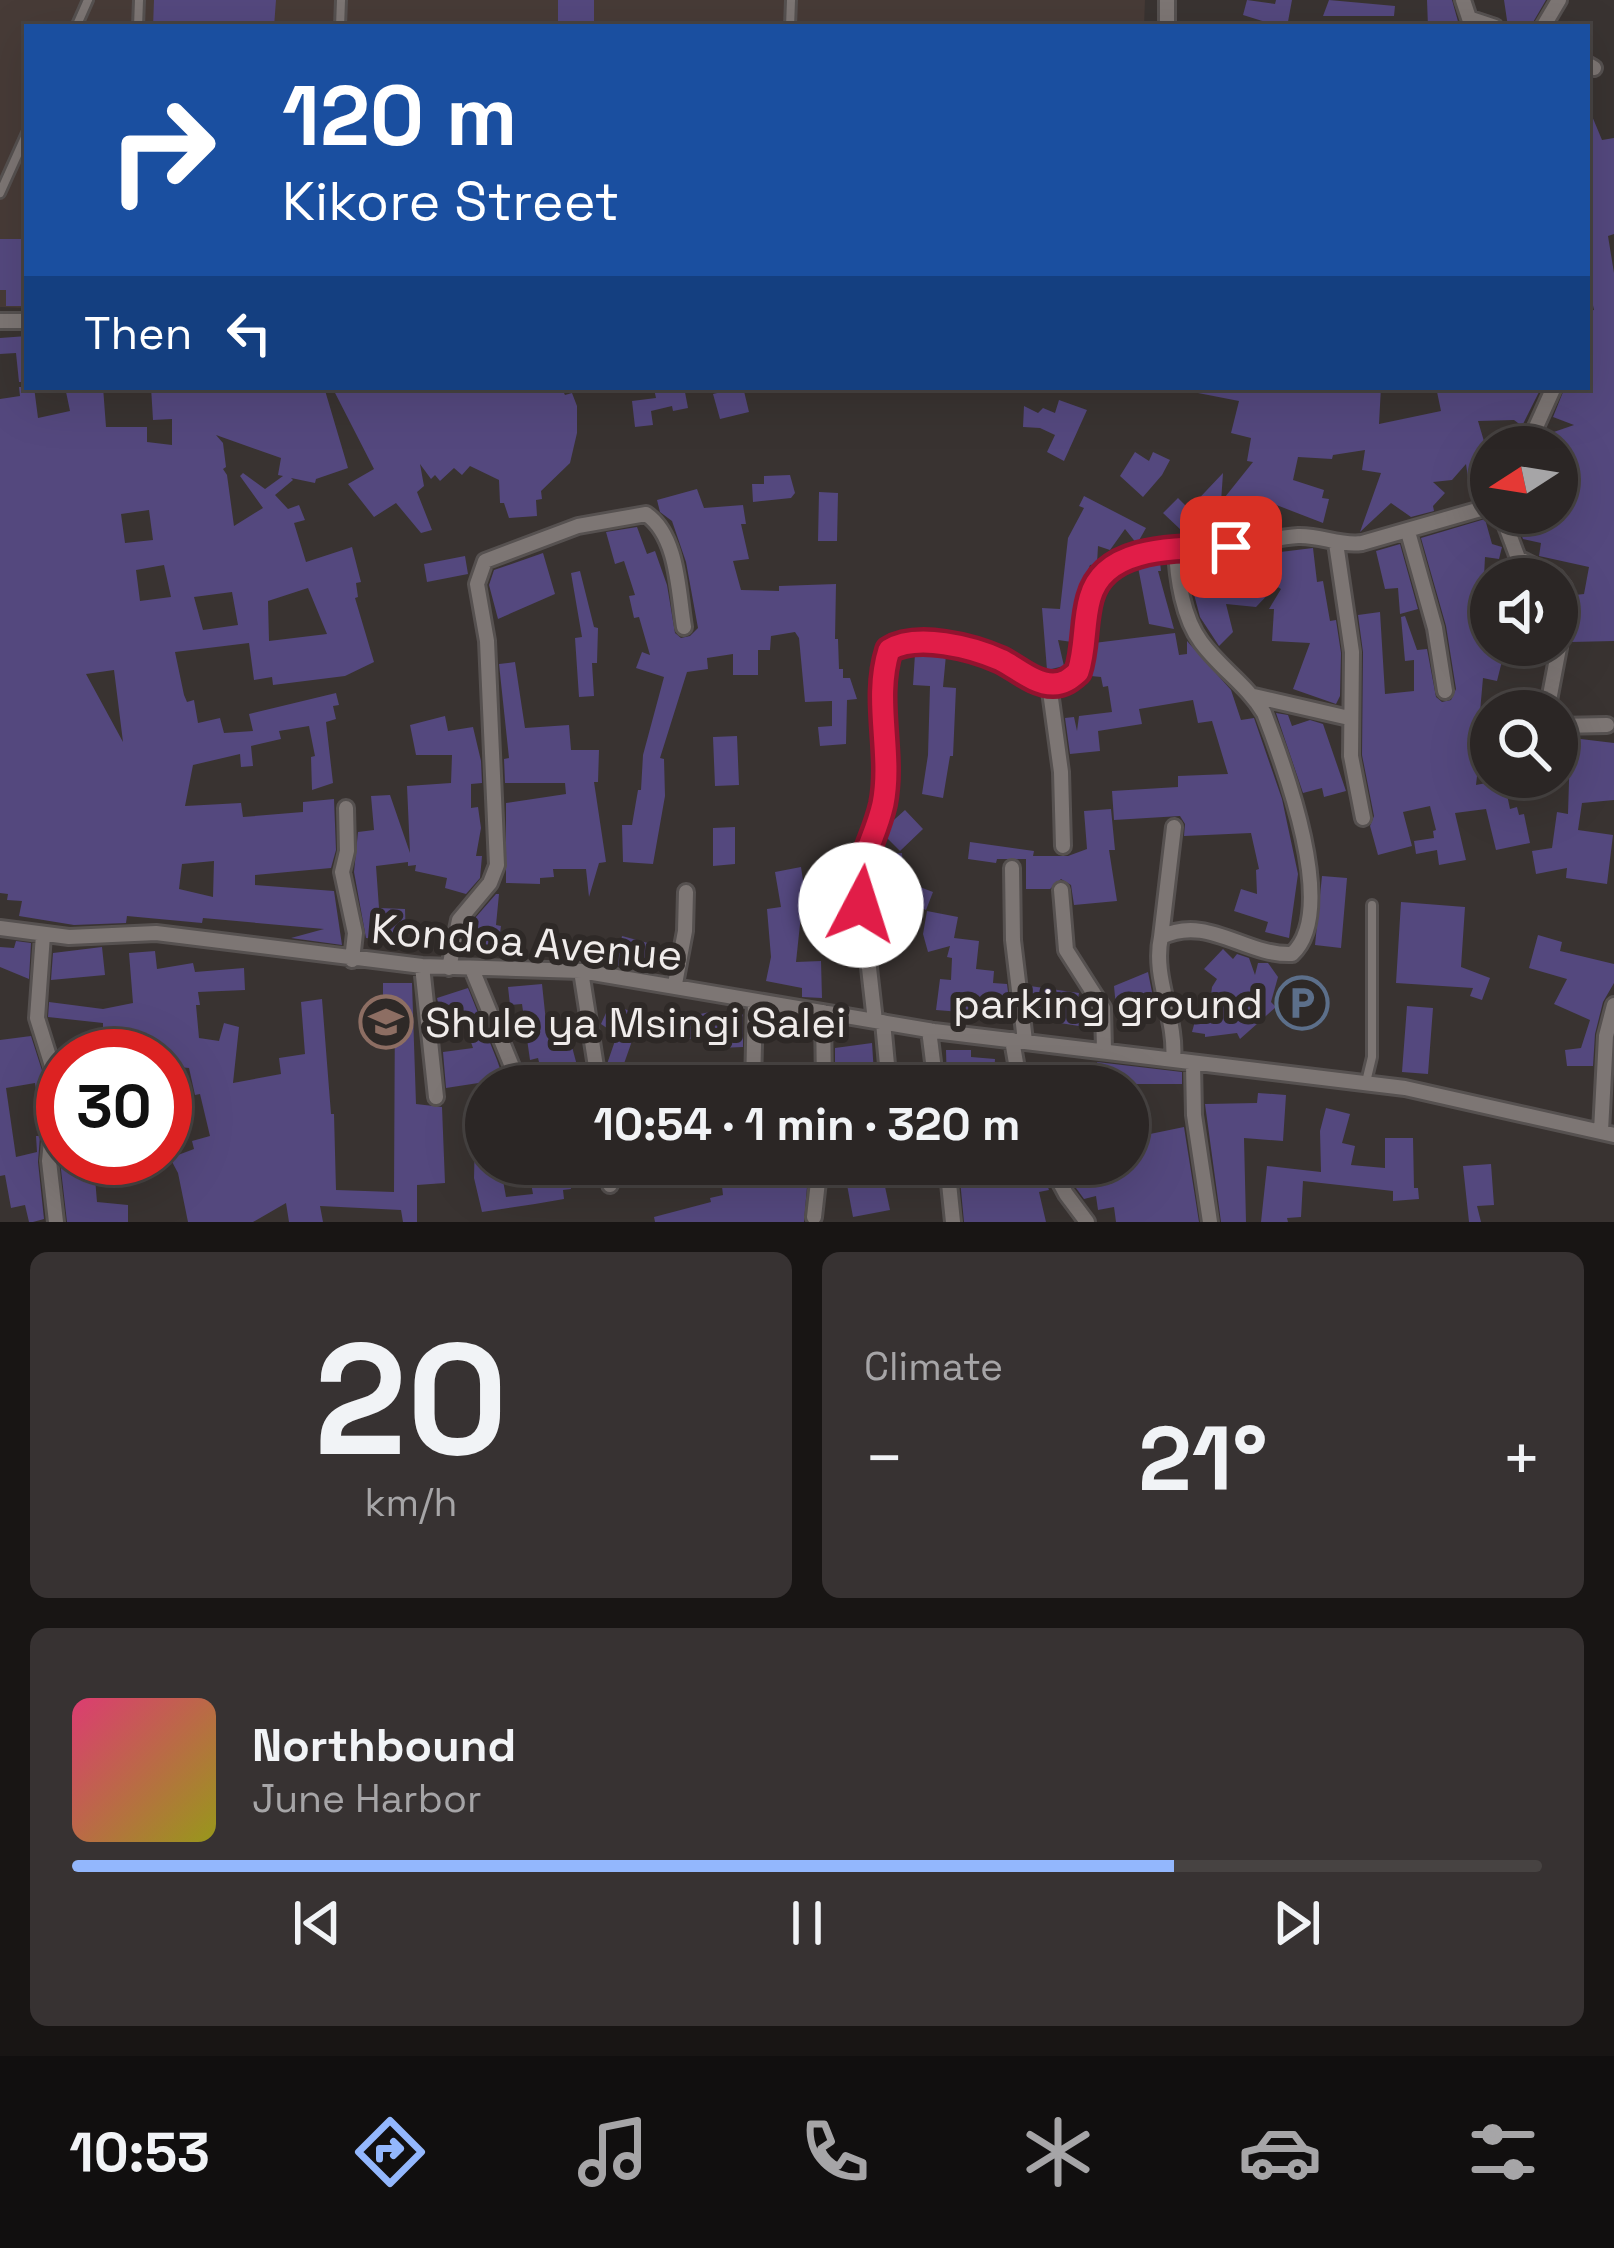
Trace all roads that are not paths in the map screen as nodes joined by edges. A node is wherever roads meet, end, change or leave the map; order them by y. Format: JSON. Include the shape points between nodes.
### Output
{"nodes":[{"id":1,"x":1463,"y":0,"type":"edge"},
{"id":2,"x":1471,"y":23,"type":"edge"},
{"id":3,"x":24,"y":140,"type":"edge"},
{"id":4,"x":0,"y":193,"type":"edge"},
{"id":5,"x":1553,"y":390,"type":"edge"},
{"id":6,"x":1536,"y":426,"type":"edge"},
{"id":7,"x":1470,"y":513,"type":"edge"},
{"id":8,"x":1408,"y":532,"type":"junction"},
{"id":9,"x":1509,"y":534,"type":"edge"},
{"id":10,"x":1336,"y":543,"type":"junction"},
{"id":11,"x":1176,"y":549,"type":"junction"},
{"id":12,"x":684,"y":627,"type":"dead end"},
{"id":13,"x":1049,"y":684,"type":"junction"},
{"id":14,"x":1550,"y":690,"type":"edge"},
{"id":15,"x":1445,"y":691,"type":"dead end"},
{"id":16,"x":1254,"y":696,"type":"junction"},
{"id":17,"x":1348,"y":718,"type":"junction"},
{"id":18,"x":1607,"y":725,"type":"dead end"},
{"id":19,"x":1578,"y":726,"type":"edge"},
{"id":20,"x":346,"y":808,"type":"dead end"},
{"id":21,"x":1363,"y":818,"type":"dead end"},
{"id":22,"x":1174,"y":827,"type":"dead end"},
{"id":23,"x":1064,"y":846,"type":"dead end"},
{"id":24,"x":1012,"y":868,"type":"dead end"},
{"id":25,"x":1061,"y":890,"type":"dead end"},
{"id":26,"x":686,"y":892,"type":"dead end"},
{"id":27,"x":1372,"y":904,"type":"dead end"},
{"id":28,"x":0,"y":928,"type":"edge"},
{"id":29,"x":43,"y":935,"type":"junction"},
{"id":30,"x":1161,"y":937,"type":"junction"},
{"id":31,"x":352,"y":960,"type":"junction"},
{"id":32,"x":422,"y":967,"type":"junction"},
{"id":33,"x":449,"y":968,"type":"junction"},
{"id":34,"x":472,"y":969,"type":"junction"},
{"id":35,"x":581,"y":971,"type":"junction"},
{"id":36,"x":675,"y":985,"type":"junction"},
{"id":37,"x":755,"y":1001,"type":"junction"},
{"id":38,"x":1614,"y":1005,"type":"edge"},
{"id":39,"x":824,"y":1012,"type":"junction"},
{"id":40,"x":879,"y":1022,"type":"junction"},
{"id":41,"x":929,"y":1030,"type":"junction"},
{"id":42,"x":1019,"y":1041,"type":"junction"},
{"id":43,"x":1104,"y":1050,"type":"junction"},
{"id":44,"x":1173,"y":1060,"type":"junction"},
{"id":45,"x":1193,"y":1063,"type":"junction"},
{"id":46,"x":511,"y":1065,"type":"edge"},
{"id":47,"x":595,"y":1065,"type":"edge"},
{"id":48,"x":753,"y":1065,"type":"edge"},
{"id":49,"x":824,"y":1065,"type":"edge"},
{"id":50,"x":886,"y":1065,"type":"edge"},
{"id":51,"x":933,"y":1065,"type":"edge"},
{"id":52,"x":1020,"y":1065,"type":"edge"},
{"id":53,"x":1366,"y":1084,"type":"junction"},
{"id":54,"x":436,"y":1097,"type":"dead end"},
{"id":55,"x":1608,"y":1133,"type":"edge"},
{"id":56,"x":818,"y":1185,"type":"edge"},
{"id":57,"x":948,"y":1185,"type":"edge"},
{"id":58,"x":1061,"y":1185,"type":"edge"},
{"id":59,"x":814,"y":1217,"type":"dead end"},
{"id":60,"x":56,"y":1222,"type":"edge"},
{"id":61,"x":952,"y":1222,"type":"edge"},
{"id":62,"x":1088,"y":1222,"type":"edge"},
{"id":63,"x":1210,"y":1222,"type":"edge"}],
"edges":[{"from":1,"to":2,"type":"street"},
{"from":3,"to":4,"type":"lane"},
{"from":5,"to":6,"type":"street"},
{"from":7,"to":8,"type":"street"},
{"from":8,"to":10,"type":"street"},
{"from":8,"to":15,"type":"street"},
{"from":9,"to":14,"type":"street","via":[[1518,558],[1564,586]]},
{"from":10,"to":11,"type":"street","via":[[1300,536]]},
{"from":10,"to":17,"type":"street","via":[[1352,652]]},
{"from":11,"to":13,"type":"street","via":[[1105,571],[1090,596],[1078,672]]},
{"from":11,"to":16,"type":"street","via":[[1196,636]]},
{"from":12,"to":33,"type":"street","via":[[672,558],[661,527],[646,514],[578,526],[484,561],[477,584],[497,866],[459,920]]},
{"from":13,"to":23,"type":"street"},
{"from":13,"to":40,"type":"street","via":[[954,647],[889,650],[884,797],[860,879]]},
{"from":16,"to":17,"type":"street"},
{"from":16,"to":30,"type":"street","via":[[1308,862],[1305,937],[1286,955],[1198,928]]},
{"from":17,"to":21,"type":"street"},
{"from":18,"to":19,"type":"street"},
{"from":20,"to":31,"type":"street","via":[[342,872],[356,933]]},
{"from":22,"to":30,"type":"street"},
{"from":24,"to":42,"type":"street"},
{"from":25,"to":43,"type":"street","via":[[1066,950],[1103,1009]]},
{"from":26,"to":36,"type":"street"},
{"from":27,"to":53,"type":"lane"},
{"from":28,"to":29,"type":"street","name":"Kondoa Avenue"},
{"from":29,"to":31,"type":"street","name":"Kondoa Avenue","via":[[156,933]]},
{"from":29,"to":60,"type":"street","via":[[37,1018],[57,1082],[50,1161]]},
{"from":30,"to":44,"type":"street"},
{"from":31,"to":32,"type":"street","name":"Kondoa Avenue"},
{"from":32,"to":33,"type":"street","name":"Kondoa Avenue"},
{"from":32,"to":54,"type":"street"},
{"from":33,"to":34,"type":"street","name":"Kondoa Avenue"},
{"from":34,"to":35,"type":"street","name":"Kondoa Avenue"},
{"from":34,"to":46,"type":"street"},
{"from":35,"to":36,"type":"street","name":"Kondoa Avenue"},
{"from":35,"to":47,"type":"street"},
{"from":36,"to":37,"type":"street","name":"Kondoa Avenue"},
{"from":37,"to":39,"type":"street","name":"Kondoa Avenue"},
{"from":37,"to":48,"type":"street"},
{"from":38,"to":55,"type":"street","via":[[1606,1036]]},
{"from":39,"to":40,"type":"street","name":"Kondoa Avenue"},
{"from":39,"to":49,"type":"street"},
{"from":40,"to":41,"type":"street","name":"Kondoa Avenue"},
{"from":40,"to":50,"type":"street"},
{"from":41,"to":42,"type":"street","name":"Kondoa Avenue"},
{"from":41,"to":51,"type":"street"},
{"from":42,"to":43,"type":"street","name":"Kondoa Avenue"},
{"from":42,"to":52,"type":"street"},
{"from":43,"to":44,"type":"street","name":"Kondoa Avenue"},
{"from":44,"to":45,"type":"street","name":"Kondoa Avenue"},
{"from":45,"to":53,"type":"street","name":"Kondoa Avenue"},
{"from":45,"to":63,"type":"street"},
{"from":53,"to":55,"type":"street","name":"Kondoa Avenue"},
{"from":56,"to":59,"type":"street"},
{"from":57,"to":61,"type":"street"},
{"from":58,"to":62,"type":"street"}]}
